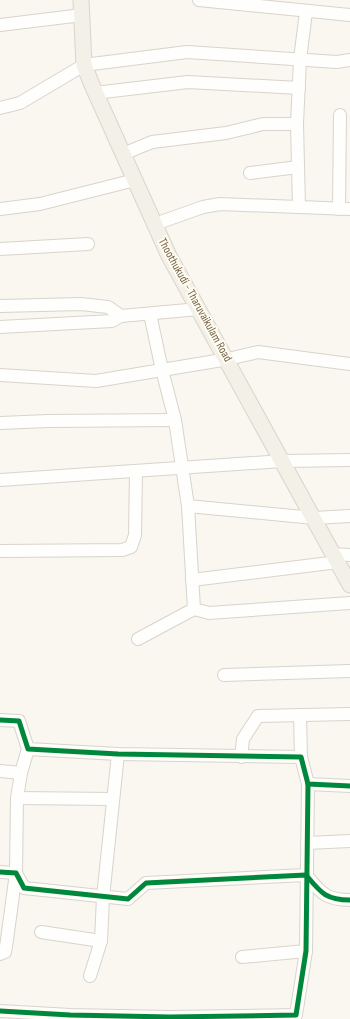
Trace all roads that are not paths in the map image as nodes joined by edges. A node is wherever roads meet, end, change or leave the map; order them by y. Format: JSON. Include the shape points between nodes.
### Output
{"nodes":[{"id":1,"x":199,"y":0,"type":"edge"},
{"id":2,"x":81,"y":7,"type":"edge"},
{"id":3,"x":311,"y":8,"type":"edge"},
{"id":4,"x":350,"y":15,"type":"edge"},
{"id":5,"x":0,"y":25,"type":"edge"},
{"id":6,"x":300,"y":59,"type":"junction"},
{"id":7,"x":350,"y":60,"type":"edge"},
{"id":8,"x":84,"y":65,"type":"junction"},
{"id":9,"x":299,"y":88,"type":"junction"},
{"id":10,"x":95,"y":93,"type":"junction"},
{"id":11,"x":0,"y":108,"type":"edge"},
{"id":12,"x":340,"y":115,"type":"dead end"},
{"id":13,"x":297,"y":124,"type":"junction"},
{"id":14,"x":123,"y":154,"type":"junction"},
{"id":15,"x":298,"y":167,"type":"junction"},
{"id":16,"x":250,"y":173,"type":"dead end"},
{"id":17,"x":135,"y":180,"type":"junction"},
{"id":18,"x":299,"y":207,"type":"junction"},
{"id":19,"x":0,"y":209,"type":"edge"},
{"id":20,"x":345,"y":209,"type":"edge"},
{"id":21,"x":155,"y":224,"type":"junction"},
{"id":22,"x":88,"y":244,"type":"dead end"},
{"id":23,"x":0,"y":249,"type":"edge"},
{"id":24,"x":0,"y":306,"type":"edge"},
{"id":25,"x":199,"y":309,"type":"junction"},
{"id":26,"x":150,"y":314,"type":"junction"},
{"id":27,"x":121,"y":316,"type":"junction"},
{"id":28,"x":0,"y":327,"type":"edge"},
{"id":29,"x":228,"y":360,"type":"junction"},
{"id":30,"x":350,"y":364,"type":"edge"},
{"id":31,"x":162,"y":370,"type":"junction"},
{"id":32,"x":0,"y":375,"type":"edge"},
{"id":33,"x":175,"y":420,"type":"junction"},
{"id":34,"x":0,"y":423,"type":"edge"},
{"id":35,"x":350,"y":460,"type":"edge"},
{"id":36,"x":282,"y":461,"type":"junction"},
{"id":37,"x":183,"y":469,"type":"junction"},
{"id":38,"x":136,"y":471,"type":"junction"},
{"id":39,"x":0,"y":480,"type":"edge"},
{"id":40,"x":188,"y":506,"type":"junction"},
{"id":41,"x":350,"y":516,"type":"edge"},
{"id":42,"x":314,"y":518,"type":"junction"},
{"id":43,"x":0,"y":551,"type":"edge"},
{"id":44,"x":340,"y":557,"type":"edge"},
{"id":45,"x":192,"y":580,"type":"junction"},
{"id":46,"x":350,"y":585,"type":"edge"},
{"id":47,"x":350,"y":604,"type":"edge"},
{"id":48,"x":194,"y":609,"type":"junction"},
{"id":49,"x":138,"y":639,"type":"dead end"},
{"id":50,"x":350,"y":671,"type":"edge"},
{"id":51,"x":224,"y":675,"type":"dead end"},
{"id":52,"x":350,"y":714,"type":"edge"},
{"id":53,"x":300,"y":715,"type":"junction"},
{"id":54,"x":0,"y":720,"type":"edge"},
{"id":55,"x":28,"y":750,"type":"junction"},
{"id":56,"x":118,"y":754,"type":"junction"},
{"id":57,"x":241,"y":757,"type":"junction"},
{"id":58,"x":300,"y":757,"type":"junction"},
{"id":59,"x":0,"y":771,"type":"edge"},
{"id":60,"x":21,"y":773,"type":"junction"},
{"id":61,"x":308,"y":784,"type":"junction"},
{"id":62,"x":350,"y":786,"type":"edge"},
{"id":63,"x":17,"y":798,"type":"junction"},
{"id":64,"x":113,"y":799,"type":"junction"},
{"id":65,"x":350,"y":841,"type":"edge"},
{"id":66,"x":307,"y":843,"type":"junction"},
{"id":67,"x":0,"y":872,"type":"edge"},
{"id":68,"x":16,"y":873,"type":"junction"},
{"id":69,"x":306,"y":875,"type":"junction"},
{"id":70,"x":103,"y":897,"type":"junction"},
{"id":71,"x":350,"y":900,"type":"edge"},
{"id":72,"x":4,"y":923,"type":"edge"},
{"id":73,"x":41,"y":932,"type":"dead end"},
{"id":74,"x":100,"y":941,"type":"junction"},
{"id":75,"x":306,"y":951,"type":"junction"},
{"id":76,"x":0,"y":954,"type":"edge"},
{"id":77,"x":242,"y":957,"type":"dead end"},
{"id":78,"x":90,"y":976,"type":"dead end"},
{"id":79,"x":0,"y":1011,"type":"edge"},
{"id":80,"x":62,"y":1016,"type":"edge"},
{"id":81,"x":296,"y":1017,"type":"edge"},
{"id":82,"x":170,"y":1018,"type":"edge"}],
"edges":[{"from":1,"to":3,"type":"street"},
{"from":2,"to":5,"type":"street"},
{"from":2,"to":8,"type":"main road","name":"Thoothukudi - Tharuvaikulam Road"},
{"from":3,"to":4,"type":"street"},
{"from":3,"to":6,"type":"street"},
{"from":6,"to":7,"type":"street","via":[[337,62]]},
{"from":6,"to":8,"type":"street","via":[[187,52]]},
{"from":6,"to":9,"type":"street"},
{"from":8,"to":10,"type":"main road","name":"Thoothukudi - Tharuvaikulam Road"},
{"from":8,"to":11,"type":"street","via":[[20,103]]},
{"from":9,"to":10,"type":"street","via":[[188,82]]},
{"from":9,"to":13,"type":"street"},
{"from":10,"to":14,"type":"main road","name":"Thoothukudi - Tharuvaikulam Road"},
{"from":12,"to":20,"type":"street"},
{"from":13,"to":14,"type":"street","via":[[263,124],[226,133],[152,142]]},
{"from":13,"to":15,"type":"street"},
{"from":14,"to":17,"type":"main road","name":"Thoothukudi - Tharuvaikulam Road"},
{"from":15,"to":16,"type":"street"},
{"from":15,"to":18,"type":"street"},
{"from":17,"to":19,"type":"street","via":[[40,204]]},
{"from":17,"to":21,"type":"main road","name":"Thoothukudi - Tharuvaikulam Road"},
{"from":18,"to":20,"type":"street"},
{"from":18,"to":21,"type":"street","via":[[220,204],[203,206]]},
{"from":21,"to":25,"type":"main road","name":"Thoothukudi - Tharuvaikulam Road","via":[[169,256]]},
{"from":22,"to":23,"type":"street"},
{"from":24,"to":27,"type":"street","via":[[81,304],[108,307]]},
{"from":25,"to":26,"type":"street"},
{"from":25,"to":29,"type":"main road","name":"Thoothukudi - Tharuvaikulam Road"},
{"from":26,"to":27,"type":"street"},
{"from":26,"to":31,"type":"street"},
{"from":27,"to":28,"type":"street","via":[[112,321]]},
{"from":29,"to":30,"type":"street","via":[[258,352]]},
{"from":29,"to":31,"type":"street"},
{"from":29,"to":36,"type":"main road","name":"Thoothukudi - Tharuvaikulam Road"},
{"from":31,"to":32,"type":"street","via":[[96,381]]},
{"from":31,"to":33,"type":"street"},
{"from":33,"to":34,"type":"street"},
{"from":33,"to":37,"type":"street"},
{"from":35,"to":36,"type":"street"},
{"from":36,"to":37,"type":"street"},
{"from":36,"to":42,"type":"main road","name":"Thoothukudi - Tharuvaikulam Road"},
{"from":37,"to":38,"type":"street"},
{"from":37,"to":40,"type":"street"},
{"from":38,"to":39,"type":"street"},
{"from":38,"to":43,"type":"street","via":[[135,535],[131,547],[122,550]]},
{"from":40,"to":42,"type":"street"},
{"from":40,"to":45,"type":"street"},
{"from":41,"to":42,"type":"street"},
{"from":42,"to":44,"type":"main road","name":"Thoothukudi - Tharuvaikulam Road"},
{"from":44,"to":45,"type":"street"},
{"from":44,"to":46,"type":"main road","name":"Thoothukudi - Tharuvaikulam Road"},
{"from":45,"to":48,"type":"street"},
{"from":47,"to":48,"type":"street","via":[[210,613]]},
{"from":48,"to":49,"type":"street"},
{"from":50,"to":51,"type":"street"},
{"from":52,"to":53,"type":"street"},
{"from":53,"to":57,"type":"street","via":[[258,716],[244,739]]},
{"from":53,"to":58,"type":"street"},
{"from":54,"to":55,"type":"street","via":[[19,721]]},
{"from":55,"to":56,"type":"street"},
{"from":55,"to":60,"type":"street"},
{"from":56,"to":57,"type":"street"},
{"from":56,"to":64,"type":"street"},
{"from":57,"to":58,"type":"street"},
{"from":58,"to":61,"type":"street"},
{"from":59,"to":60,"type":"street"},
{"from":60,"to":63,"type":"street"},
{"from":61,"to":62,"type":"street"},
{"from":61,"to":66,"type":"street"},
{"from":63,"to":64,"type":"street"},
{"from":63,"to":68,"type":"street"},
{"from":64,"to":70,"type":"street"},
{"from":65,"to":66,"type":"street"},
{"from":66,"to":69,"type":"street"},
{"from":67,"to":68,"type":"street"},
{"from":68,"to":70,"type":"street","via":[[24,888]]},
{"from":68,"to":72,"type":"street"},
{"from":69,"to":70,"type":"street","via":[[146,883],[128,899]]},
{"from":69,"to":71,"type":"street","via":[[318,890],[334,900]]},
{"from":69,"to":75,"type":"street"},
{"from":70,"to":74,"type":"street"},
{"from":72,"to":76,"type":"street","via":[[5,952]]},
{"from":73,"to":74,"type":"street"},
{"from":74,"to":78,"type":"street"},
{"from":75,"to":77,"type":"street"},
{"from":75,"to":81,"type":"street"},
{"from":79,"to":80,"type":"street"},
{"from":80,"to":82,"type":"street"},
{"from":81,"to":82,"type":"street"}]}
